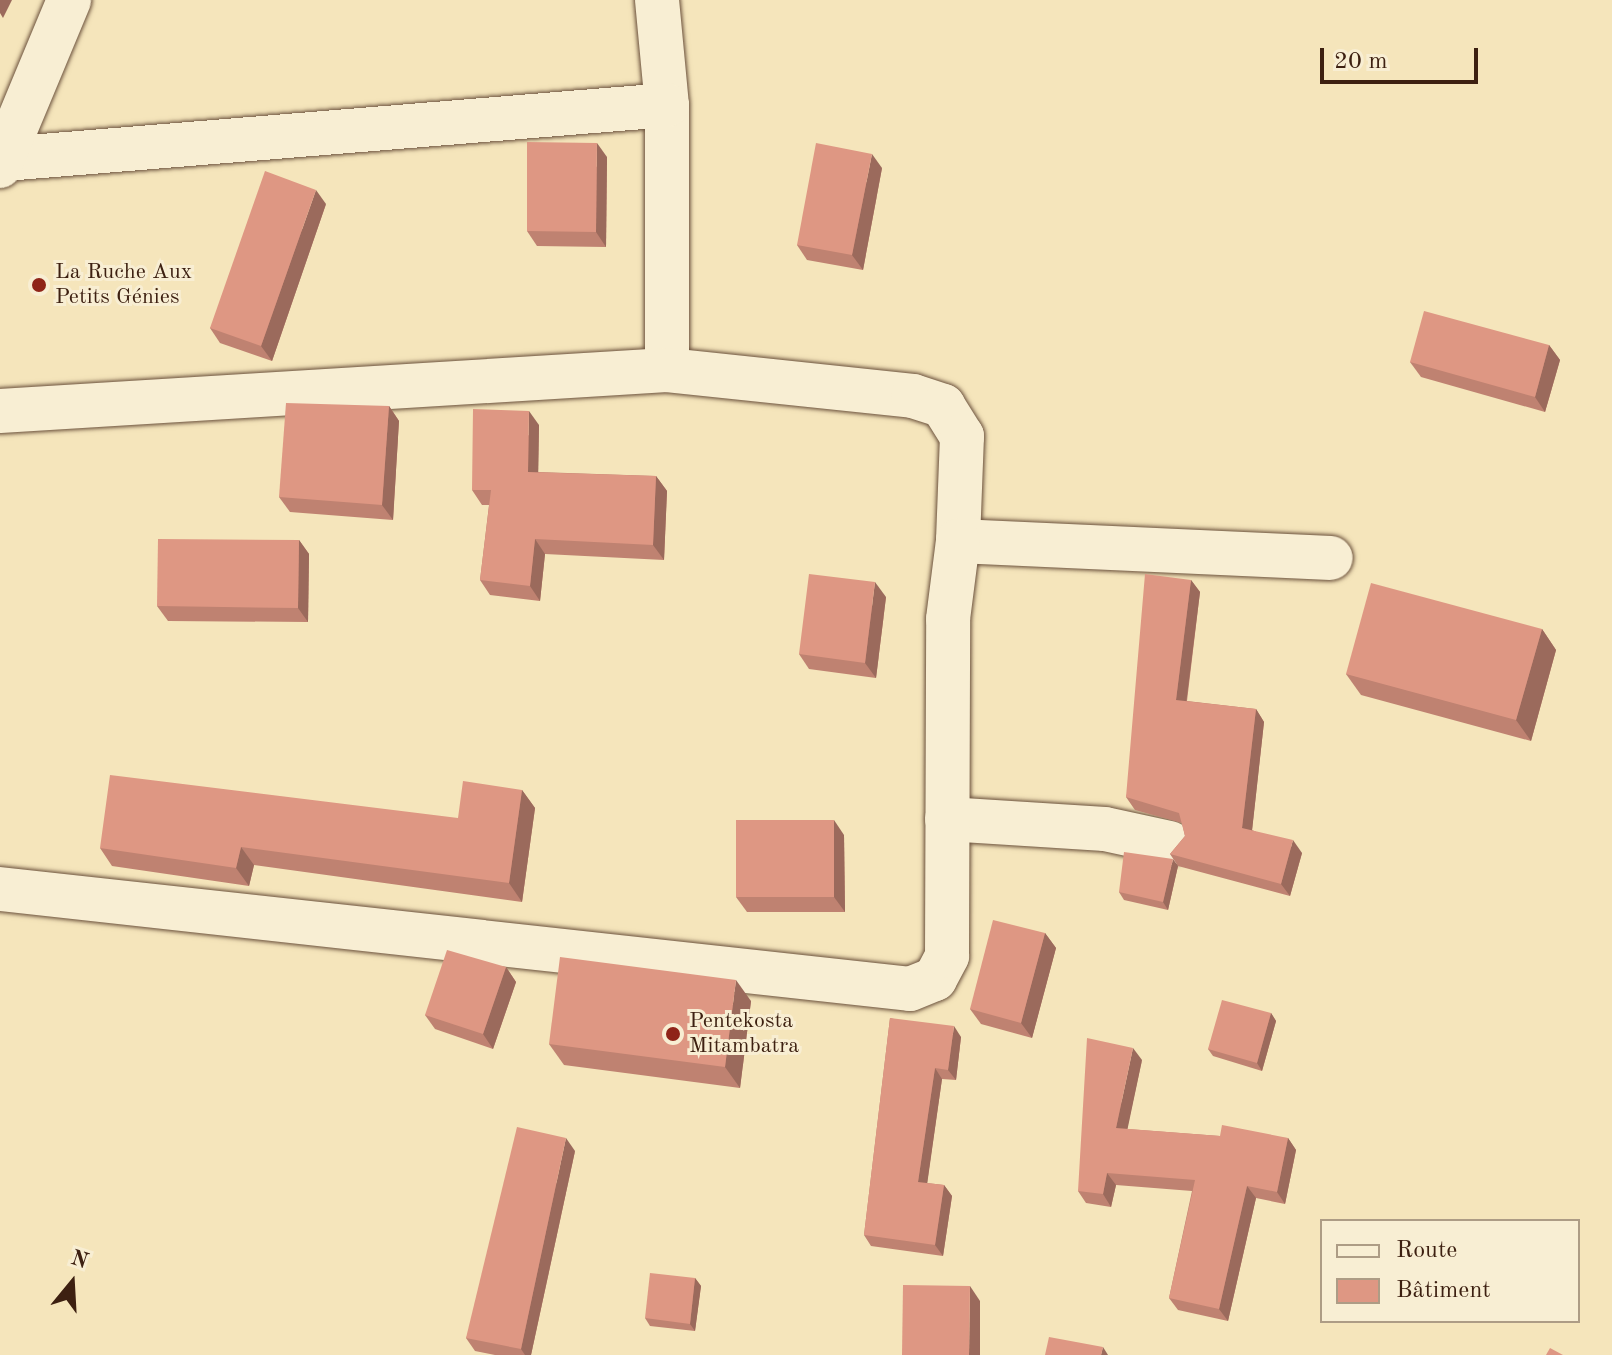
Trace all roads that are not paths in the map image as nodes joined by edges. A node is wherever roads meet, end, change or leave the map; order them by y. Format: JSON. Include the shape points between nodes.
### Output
{"nodes":[{"id":1,"x":69,"y":0,"type":"edge"},
{"id":2,"x":657,"y":0,"type":"edge"},
{"id":3,"x":667,"y":105,"type":"junction"},
{"id":4,"x":2,"y":163,"type":"edge"},
{"id":5,"x":667,"y":370,"type":"junction"},
{"id":6,"x":0,"y":411,"type":"edge"},
{"id":7,"x":958,"y":541,"type":"junction"},
{"id":8,"x":1331,"y":558,"type":"dead end"},
{"id":9,"x":947,"y":819,"type":"junction"},
{"id":10,"x":1170,"y":843,"type":"dead end"},
{"id":11,"x":0,"y":889,"type":"edge"}],
"edges":[{"from":1,"to":4,"type":"street"},
{"from":2,"to":3,"type":"street"},
{"from":3,"to":4,"type":"street"},
{"from":3,"to":5,"type":"street"},
{"from":5,"to":6,"type":"street"},
{"from":5,"to":7,"type":"street","via":[[913,396],[943,406],[962,436]]},
{"from":7,"to":8,"type":"street"},
{"from":7,"to":9,"type":"street","via":[[948,619]]},
{"from":9,"to":10,"type":"street","via":[[1105,829]]},
{"from":9,"to":11,"type":"street","via":[[947,956],[935,979],[910,989]]}]}
